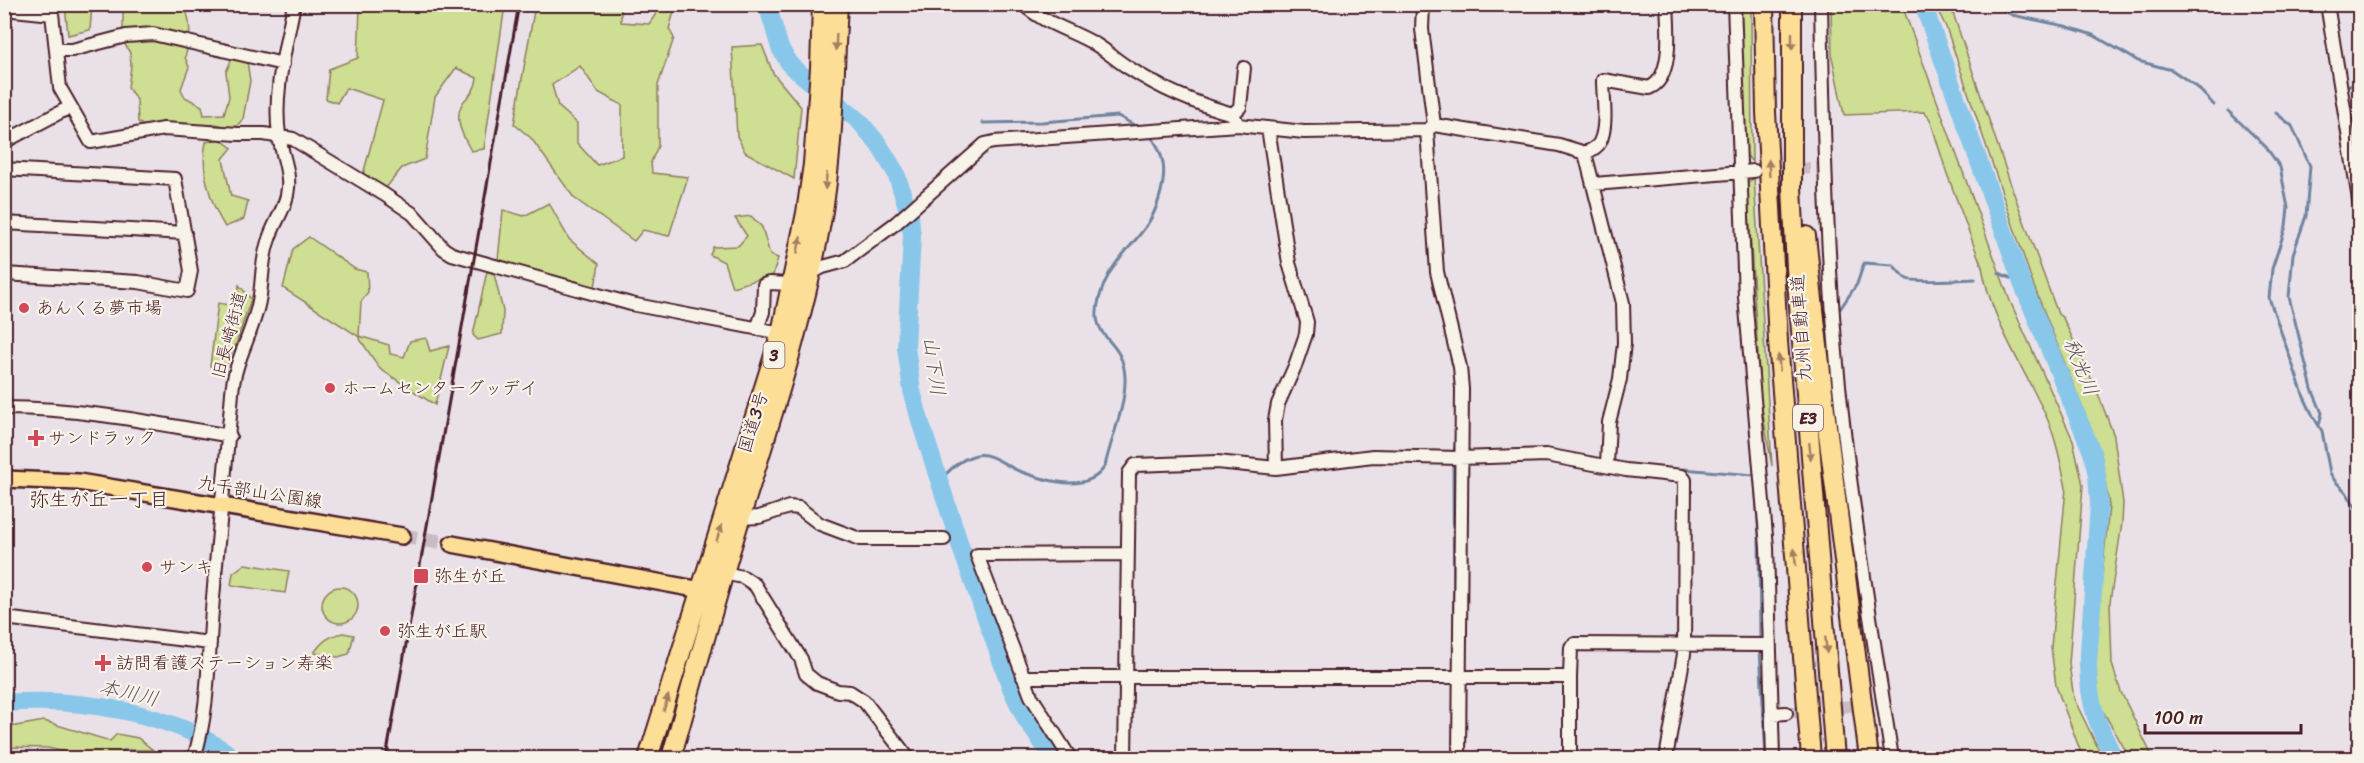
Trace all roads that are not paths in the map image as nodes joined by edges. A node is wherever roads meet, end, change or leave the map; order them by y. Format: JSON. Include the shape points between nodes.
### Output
{"nodes":[{"id":1,"x":294,"y":4,"type":"edge"},
{"id":2,"x":822,"y":4,"type":"edge"},
{"id":3,"x":838,"y":4,"type":"edge"},
{"id":4,"x":1023,"y":4,"type":"edge"},
{"id":5,"x":1423,"y":4,"type":"edge"},
{"id":6,"x":1667,"y":4,"type":"edge"},
{"id":7,"x":1734,"y":4,"type":"edge"},
{"id":8,"x":1764,"y":4,"type":"edge"},
{"id":9,"x":1792,"y":4,"type":"edge"},
{"id":10,"x":1821,"y":4,"type":"edge"},
{"id":11,"x":2327,"y":4,"type":"edge"},
{"id":12,"x":4,"y":9,"type":"edge"},
{"id":13,"x":51,"y":9,"type":"edge"},
{"id":14,"x":56,"y":50,"type":"junction"},
{"id":15,"x":283,"y":64,"type":"junction"},
{"id":16,"x":1244,"y":68,"type":"dead end"},
{"id":17,"x":827,"y":74,"type":"junction"},
{"id":18,"x":1792,"y":78,"type":"junction"},
{"id":19,"x":70,"y":107,"type":"junction"},
{"id":20,"x":825,"y":119,"type":"junction"},
{"id":21,"x":1236,"y":119,"type":"junction"},
{"id":22,"x":1268,"y":128,"type":"junction"},
{"id":23,"x":1431,"y":128,"type":"junction"},
{"id":24,"x":279,"y":135,"type":"junction"},
{"id":25,"x":4,"y":142,"type":"edge"},
{"id":26,"x":1585,"y":153,"type":"junction"},
{"id":27,"x":4,"y":170,"type":"edge"},
{"id":28,"x":1739,"y":171,"type":"junction"},
{"id":29,"x":1754,"y":171,"type":"tunnel mouth"},
{"id":30,"x":1594,"y":184,"type":"junction"},
{"id":31,"x":2360,"y":206,"type":"edge"},
{"id":32,"x":4,"y":223,"type":"edge"},
{"id":33,"x":185,"y":233,"type":"junction"},
{"id":34,"x":4,"y":274,"type":"edge"},
{"id":35,"x":811,"y":274,"type":"junction"},
{"id":36,"x":790,"y":284,"type":"junction"},
{"id":37,"x":757,"y":329,"type":"junction"},
{"id":38,"x":781,"y":333,"type":"junction"},
{"id":39,"x":4,"y":408,"type":"edge"},
{"id":40,"x":230,"y":436,"type":"junction"},
{"id":41,"x":1460,"y":458,"type":"junction"},
{"id":42,"x":1607,"y":465,"type":"junction"},
{"id":43,"x":1276,"y":468,"type":"junction"},
{"id":44,"x":4,"y":479,"type":"edge"},
{"id":45,"x":221,"y":506,"type":"junction"},
{"id":46,"x":741,"y":518,"type":"junction"},
{"id":47,"x":402,"y":536,"type":"tunnel mouth"},
{"id":48,"x":944,"y":539,"type":"dead end"},
{"id":49,"x":452,"y":544,"type":"tunnel mouth"},
{"id":50,"x":1126,"y":554,"type":"junction"},
{"id":51,"x":723,"y":573,"type":"junction"},
{"id":52,"x":709,"y":591,"type":"junction"},
{"id":53,"x":1851,"y":611,"type":"junction"},
{"id":54,"x":1800,"y":616,"type":"junction"},
{"id":55,"x":4,"y":618,"type":"edge"},
{"id":56,"x":210,"y":643,"type":"junction"},
{"id":57,"x":1684,"y":644,"type":"junction"},
{"id":58,"x":1768,"y":645,"type":"junction"},
{"id":59,"x":1023,"y":677,"type":"junction"},
{"id":60,"x":1127,"y":677,"type":"junction"},
{"id":61,"x":1570,"y":677,"type":"junction"},
{"id":62,"x":1460,"y":678,"type":"junction"},
{"id":63,"x":1786,"y":713,"type":"tunnel mouth"},
{"id":64,"x":1771,"y":714,"type":"junction"},
{"id":65,"x":196,"y":754,"type":"edge"},
{"id":66,"x":648,"y":759,"type":"edge"},
{"id":67,"x":671,"y":759,"type":"edge"},
{"id":68,"x":908,"y":759,"type":"edge"},
{"id":69,"x":1070,"y":759,"type":"edge"},
{"id":70,"x":1125,"y":759,"type":"edge"},
{"id":71,"x":1460,"y":759,"type":"edge"},
{"id":72,"x":1570,"y":759,"type":"edge"},
{"id":73,"x":1666,"y":759,"type":"edge"},
{"id":74,"x":1773,"y":759,"type":"edge"},
{"id":75,"x":1804,"y":759,"type":"edge"},
{"id":76,"x":1811,"y":759,"type":"edge"},
{"id":77,"x":1835,"y":759,"type":"edge"},
{"id":78,"x":1869,"y":759,"type":"edge"},
{"id":79,"x":1876,"y":759,"type":"edge"},
{"id":80,"x":1892,"y":759,"type":"edge"}],
"edges":[{"from":1,"to":15,"type":"street","name":"旧長崎街道"},
{"from":2,"to":17,"type":"highway","name":"国道3号","number":"3"},
{"from":3,"to":17,"type":"highway","name":"国道3号","number":"3","one_way":true},
{"from":4,"to":21,"type":"street","via":[[1037,17],[1096,45],[1158,86]]},
{"from":5,"to":23,"type":"street"},
{"from":6,"to":26,"type":"street","via":[[1668,39],[1662,74],[1648,88],[1603,80],[1600,143]]},
{"from":7,"to":28,"type":"street"},
{"from":54,"to":8,"type":"highway","name":"九州自動車道","number":"E3","one_way":true,"via":[[1778,341]]},
{"from":9,"to":18,"type":"highway","name":"九州自動車道","number":"E3","one_way":true},
{"from":10,"to":80,"type":"street","via":[[1821,168],[1834,331],[1880,703]]},
{"from":11,"to":31,"type":"street"},
{"from":12,"to":13,"type":"street"},
{"from":13,"to":14,"type":"street"},
{"from":14,"to":15,"type":"street","via":[[153,34]]},
{"from":14,"to":19,"type":"street","via":[[60,88]]},
{"from":15,"to":24,"type":"street","name":"旧長崎街道"},
{"from":16,"to":21,"type":"street"},
{"from":17,"to":20,"type":"highway","name":"国道3号","number":"3"},
{"from":18,"to":53,"type":"highway","via":[[1810,277]]},
{"from":18,"to":77,"type":"highway","name":"九州自動車道","number":"E3","one_way":true,"via":[[1796,268]]},
{"from":19,"to":24,"type":"street","via":[[91,142],[164,129]]},
{"from":19,"to":25,"type":"street"},
{"from":20,"to":35,"type":"highway","name":"国道3号","number":"3","one_way":true,"via":[[823,215]]},
{"from":36,"to":20,"type":"highway","name":"国道3号","number":"3","one_way":true},
{"from":21,"to":22,"type":"street"},
{"from":21,"to":35,"type":"street","via":[[1156,132],[985,144],[900,220],[845,261]]},
{"from":22,"to":23,"type":"street","via":[[1304,132]]},
{"from":22,"to":43,"type":"street","via":[[1289,263],[1307,322],[1295,366],[1278,404]]},
{"from":23,"to":26,"type":"street","via":[[1558,145]]},
{"from":23,"to":41,"type":"street","via":[[1437,272],[1462,389]]},
{"from":24,"to":37,"type":"street","via":[[293,139],[413,214],[452,254],[632,304]]},
{"from":24,"to":40,"type":"street","name":"旧長崎街道","via":[[287,165],[286,201],[269,237],[259,300],[236,369]]},
{"from":26,"to":30,"type":"street"},
{"from":27,"to":33,"type":"street","via":[[176,180]]},
{"from":28,"to":29,"type":"street"},
{"from":28,"to":30,"type":"street"},
{"from":28,"to":58,"type":"street","via":[[1745,297],[1767,547]]},
{"from":30,"to":42,"type":"street","via":[[1623,303],[1624,343],[1609,422]]},
{"from":32,"to":33,"type":"street"},
{"from":33,"to":34,"type":"street","via":[[191,271],[188,291],[138,282]]},
{"from":35,"to":36,"type":"street"},
{"from":35,"to":46,"type":"highway","name":"国道3号","number":"3","via":[[796,338]]},
{"from":36,"to":37,"type":"street","via":[[764,285],[763,312]]},
{"from":36,"to":38,"type":"highway","name":"国道3号","number":"3"},
{"from":37,"to":38,"type":"street"},
{"from":52,"to":38,"type":"highway","name":"国道3号","number":"3","one_way":true},
{"from":39,"to":40,"type":"street","via":[[126,417]]},
{"from":40,"to":45,"type":"street","name":"旧長崎街道"},
{"from":41,"to":42,"type":"street","via":[[1546,455]]},
{"from":41,"to":43,"type":"street","via":[[1373,456]]},
{"from":41,"to":62,"type":"street"},
{"from":42,"to":57,"type":"street","via":[[1682,476],[1685,480]]},
{"from":43,"to":50,"type":"street","via":[[1217,462],[1135,465],[1129,473]]},
{"from":44,"to":45,"type":"main road","name":"九千部山公園線","via":[[79,482]]},
{"from":45,"to":47,"type":"main road","name":"九千部山公園線"},
{"from":45,"to":56,"type":"street","name":"旧長崎街道"},
{"from":46,"to":48,"type":"street","via":[[799,508],[820,524],[860,539]]},
{"from":46,"to":51,"type":"highway","name":"国道3号","number":"3"},
{"from":49,"to":52,"type":"main road"},
{"from":50,"to":59,"type":"street","via":[[976,555]]},
{"from":50,"to":60,"type":"street"},
{"from":51,"to":52,"type":"highway","name":"国道3号","number":"3"},
{"from":51,"to":68,"type":"street","via":[[743,577],[755,585],[801,659],[806,674],[817,683],[850,692],[864,701]]},
{"from":66,"to":52,"type":"highway","name":"国道3号","number":"3","one_way":true},
{"from":52,"to":67,"type":"highway","name":"国道3号","number":"3"},
{"from":53,"to":78,"type":"highway"},
{"from":53,"to":79,"type":"highway"},
{"from":54,"to":75,"type":"highway"},
{"from":54,"to":76,"type":"highway","name":"九州自動車道","number":"E3"},
{"from":55,"to":56,"type":"street"},
{"from":56,"to":65,"type":"street","name":"旧長崎街道","via":[[204,717]]},
{"from":57,"to":58,"type":"street"},
{"from":57,"to":61,"type":"street","via":[[1575,644],[1570,652]]},
{"from":57,"to":73,"type":"street"},
{"from":58,"to":64,"type":"street"},
{"from":59,"to":60,"type":"street"},
{"from":59,"to":69,"type":"street"},
{"from":60,"to":62,"type":"street"},
{"from":60,"to":70,"type":"street"},
{"from":61,"to":62,"type":"street"},
{"from":61,"to":72,"type":"street"},
{"from":62,"to":71,"type":"street"},
{"from":63,"to":64,"type":"street"},
{"from":64,"to":74,"type":"street"}]}
